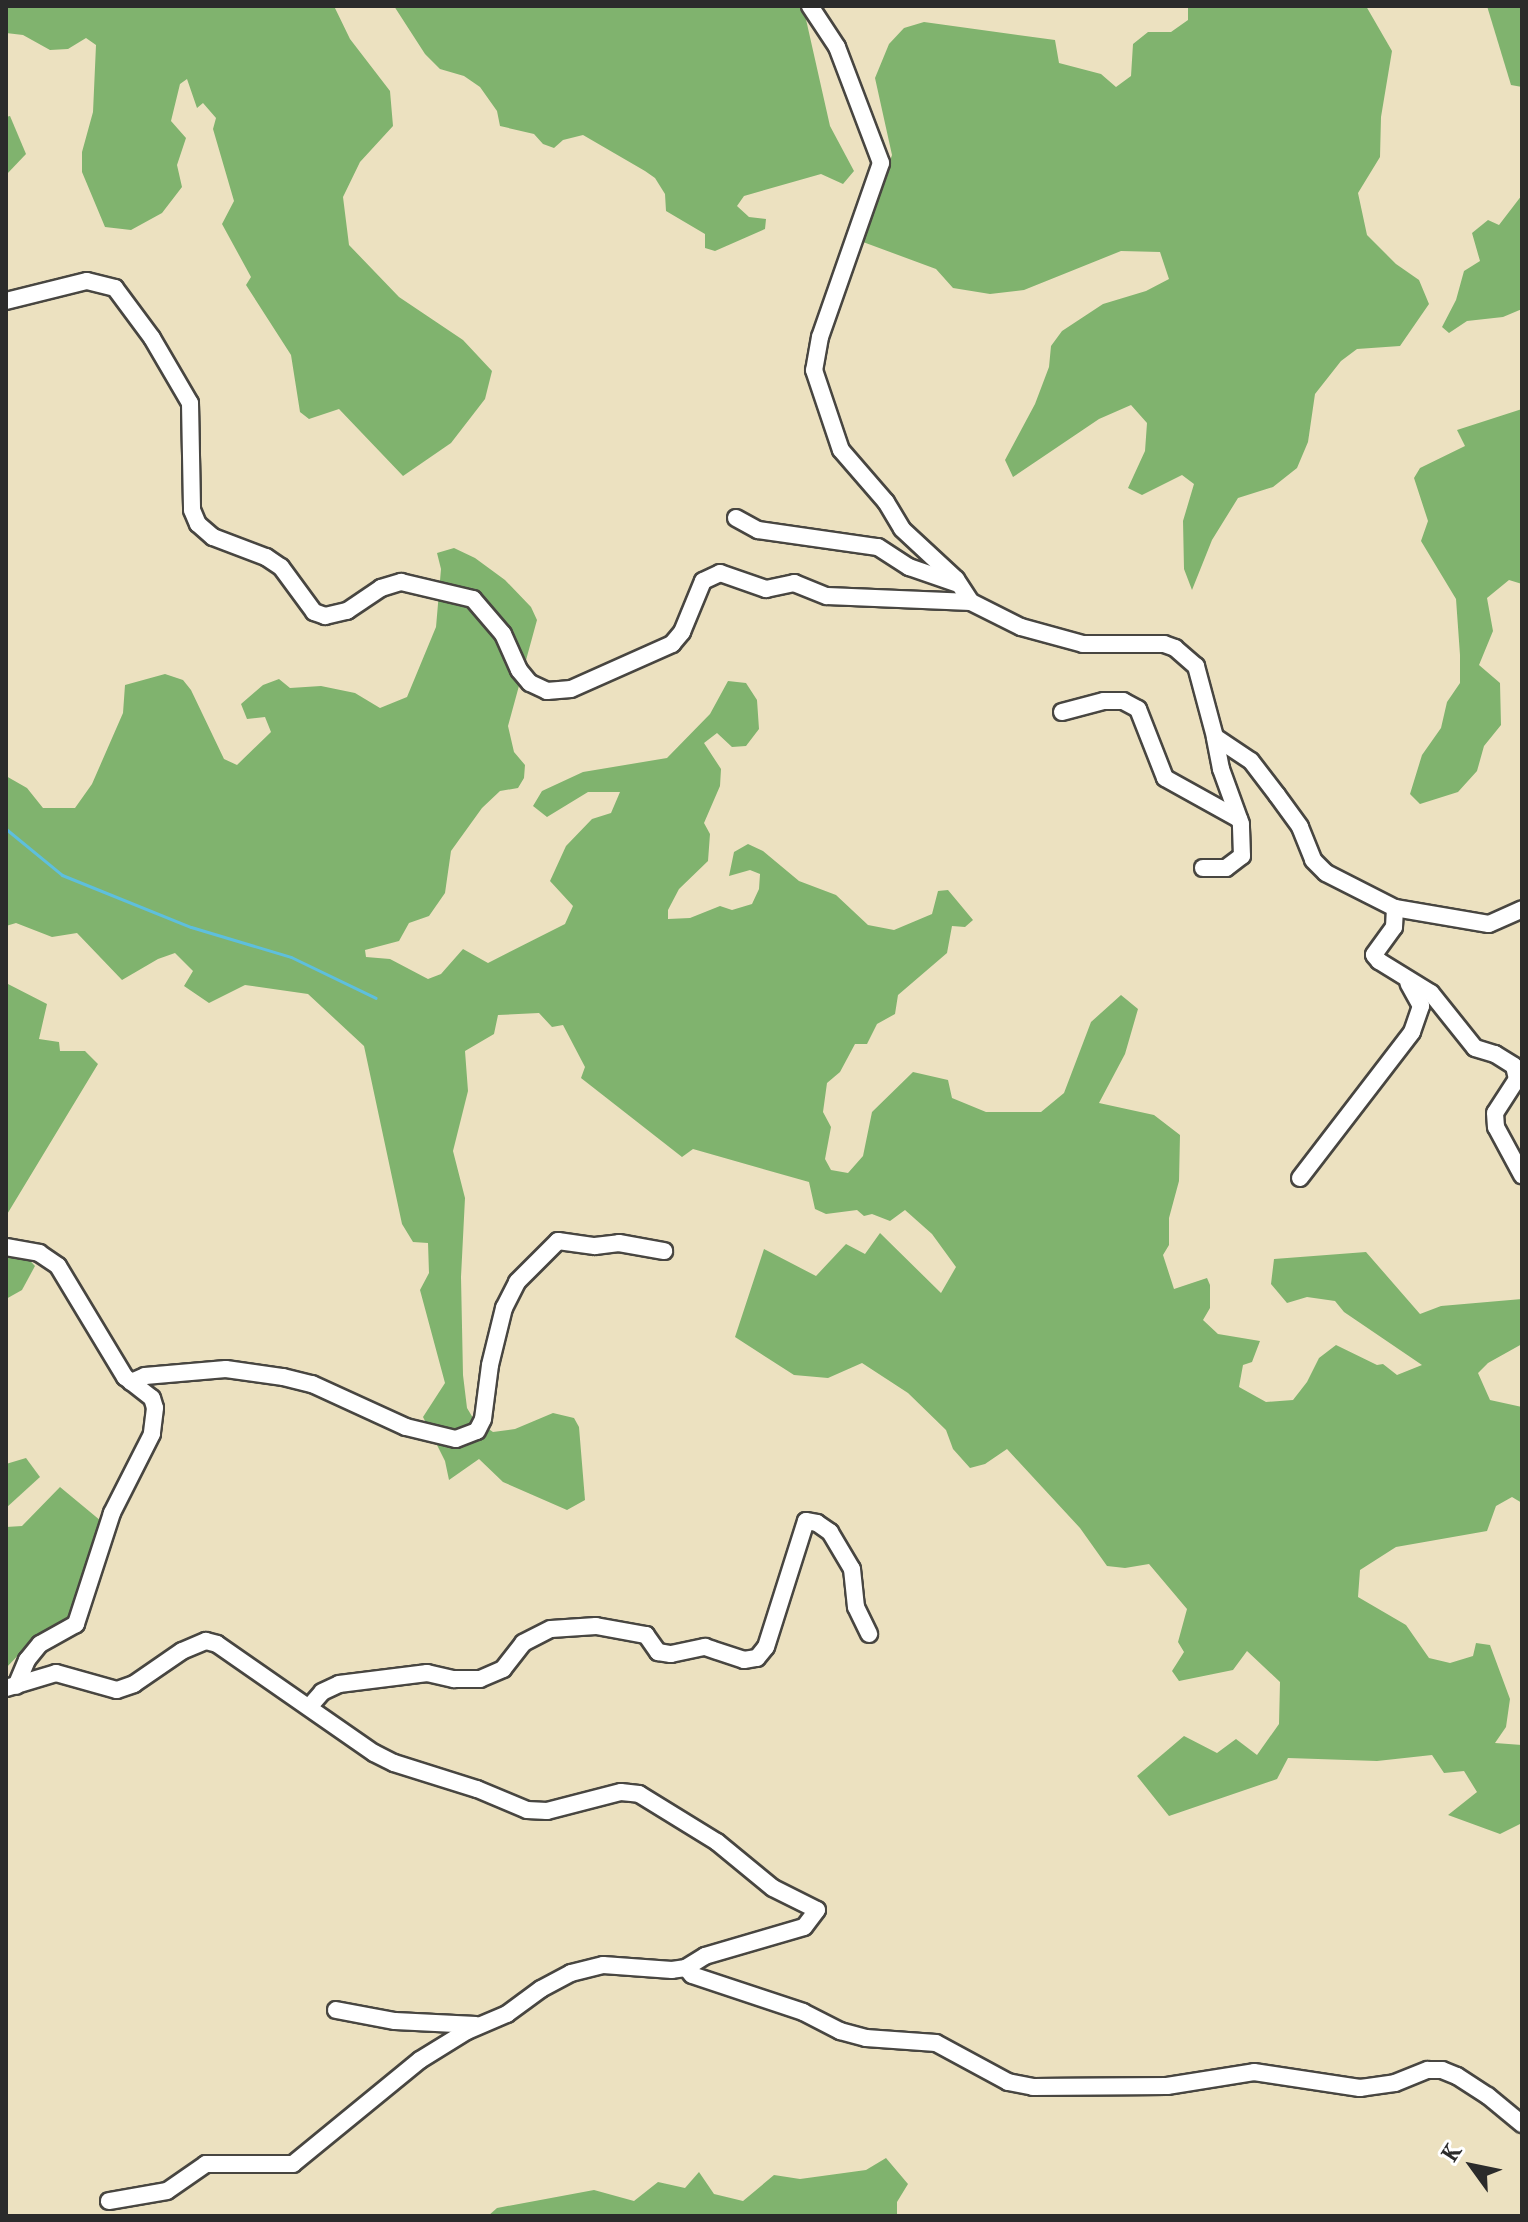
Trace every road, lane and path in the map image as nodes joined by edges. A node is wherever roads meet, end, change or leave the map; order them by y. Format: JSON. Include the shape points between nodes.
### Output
{"nodes":[{"id":1,"x":810,"y":6,"type":"edge"},
{"id":2,"x":6,"y":301,"type":"edge"},
{"id":3,"x":736,"y":518,"type":"dead end"},
{"id":4,"x":959,"y":585,"type":"junction"},
{"id":5,"x":971,"y":602,"type":"junction"},
{"id":6,"x":1062,"y":712,"type":"dead end"},
{"id":7,"x":1215,"y":737,"type":"junction"},
{"id":8,"x":1239,"y":819,"type":"junction"},
{"id":9,"x":1203,"y":868,"type":"dead end"},
{"id":10,"x":1395,"y":908,"type":"junction"},
{"id":11,"x":1522,"y":909,"type":"edge"},
{"id":12,"x":1403,"y":976,"type":"junction"},
{"id":13,"x":1522,"y":1175,"type":"edge"},
{"id":14,"x":1300,"y":1178,"type":"dead end"},
{"id":15,"x":6,"y":1247,"type":"edge"},
{"id":16,"x":664,"y":1251,"type":"dead end"},
{"id":17,"x":131,"y":1382,"type":"junction"},
{"id":18,"x":869,"y":1634,"type":"dead end"},
{"id":19,"x":11,"y":1687,"type":"edge"},
{"id":20,"x":310,"y":1706,"type":"junction"},
{"id":21,"x":686,"y":1968,"type":"junction"},
{"id":22,"x":336,"y":2010,"type":"dead end"},
{"id":23,"x":485,"y":2025,"type":"junction"},
{"id":24,"x":1522,"y":2124,"type":"edge"},
{"id":25,"x":109,"y":2201,"type":"dead end"}],
"edges":[{"from":1,"to":4,"type":"street","via":[[837,47],[881,163],[820,337],[814,370],[841,450],[902,529]]},
{"from":2,"to":5,"type":"street","via":[[87,281],[115,288],[190,403],[192,510],[198,524],[213,537],[281,567],[314,612],[325,616],[347,611],[381,588],[401,582],[473,599],[503,634],[519,670],[547,691],[571,689],[672,644],[703,581],[720,573],[766,589],[794,583],[827,596]]},
{"from":3,"to":4,"type":"street","via":[[758,530],[878,547],[909,567]]},
{"from":4,"to":5,"type":"street"},
{"from":5,"to":7,"type":"street","via":[[1021,627],[1083,644],[1175,648],[1196,666]]},
{"from":6,"to":8,"type":"street","via":[[1104,701],[1123,701],[1138,709],[1165,778]]},
{"from":7,"to":8,"type":"street"},
{"from":7,"to":10,"type":"street","via":[[1251,761],[1326,873]]},
{"from":8,"to":9,"type":"street","via":[[1242,856],[1226,868]]},
{"from":10,"to":11,"type":"street","via":[[1489,924]]},
{"from":10,"to":12,"type":"street","via":[[1394,927],[1374,955]]},
{"from":12,"to":13,"type":"street","via":[[1445,1007],[1475,1048],[1514,1066],[1515,1086],[1495,1113],[1496,1127]]},
{"from":12,"to":14,"type":"street","via":[[1421,1006],[1412,1032]]},
{"from":15,"to":17,"type":"street","via":[[39,1253],[58,1266]]},
{"from":16,"to":17,"type":"street","via":[[558,1241],[517,1282],[504,1308],[483,1419],[477,1431],[456,1439],[406,1427],[312,1384],[283,1377],[226,1369],[145,1376]]},
{"from":17,"to":19,"type":"street","via":[[152,1398],[152,1434],[112,1513],[76,1624],[40,1644]]},
{"from":18,"to":20,"type":"street","via":[[856,1607],[852,1569],[830,1532],[806,1521],[766,1647],[757,1658],[744,1660],[705,1647],[658,1652],[646,1635],[596,1626],[551,1629],[523,1643],[503,1669],[480,1679],[427,1673],[339,1684]]},
{"from":19,"to":20,"type":"street","via":[[56,1673],[117,1690],[206,1641]]},
{"from":20,"to":21,"type":"street","via":[[394,1763],[527,1810],[576,1806],[621,1792],[639,1794],[717,1842],[773,1888],[817,1910],[804,1927],[705,1956]]},
{"from":21,"to":23,"type":"street","via":[[603,1965],[571,1973]]},
{"from":21,"to":24,"type":"street","via":[[692,1975],[803,2012],[840,2031],[936,2043],[1008,2082],[1033,2087],[1167,2086],[1254,2072],[1360,2088],[1442,2070],[1478,2089]]},
{"from":22,"to":23,"type":"street","via":[[395,2021]]},
{"from":23,"to":25,"type":"street","via":[[420,2060],[293,2164],[206,2164],[167,2191]]}]}
